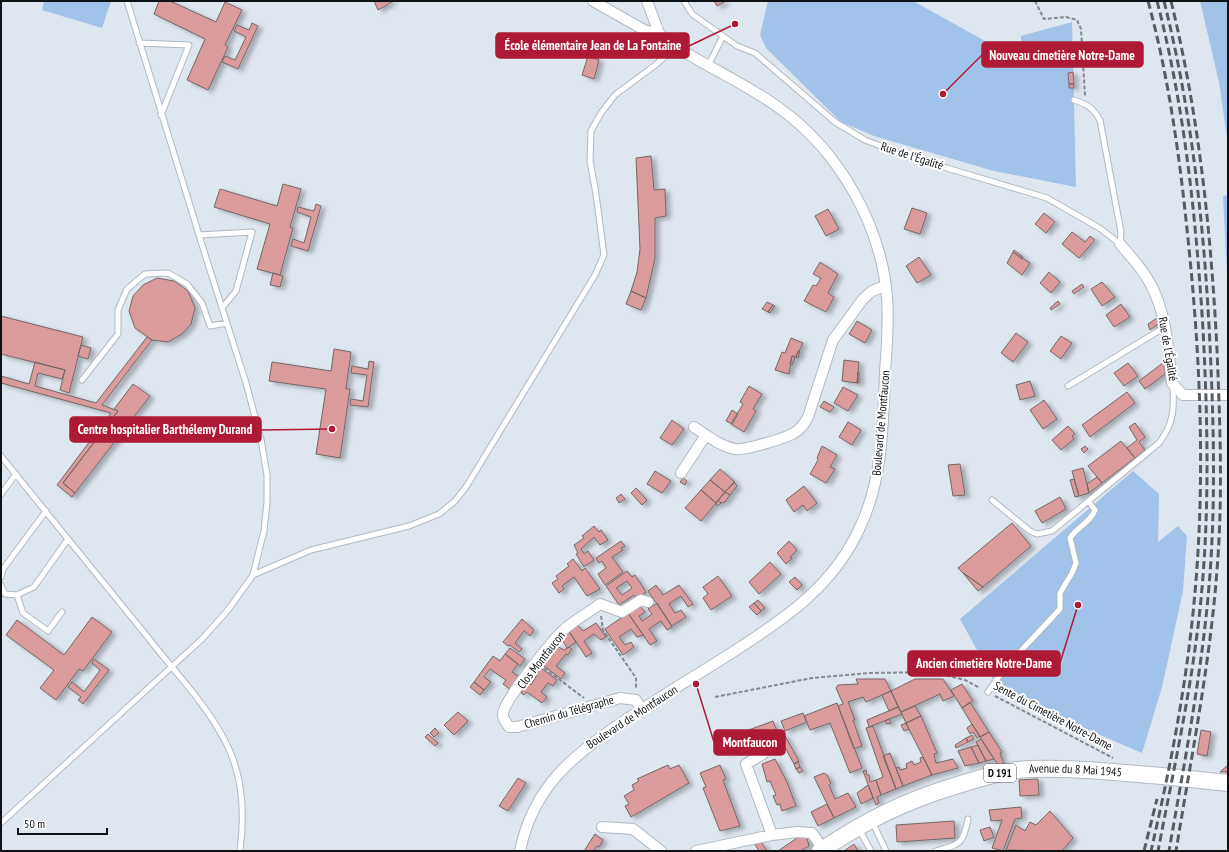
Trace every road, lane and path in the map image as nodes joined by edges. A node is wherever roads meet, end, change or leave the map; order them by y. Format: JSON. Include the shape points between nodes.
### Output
{"nodes":[{"id":1,"x":127,"y":1,"type":"edge"},
{"id":2,"x":593,"y":1,"type":"edge"},
{"id":3,"x":647,"y":1,"type":"edge"},
{"id":4,"x":684,"y":1,"type":"edge"},
{"id":5,"x":1034,"y":1,"type":"edge"},
{"id":6,"x":659,"y":33,"type":"junction"},
{"id":7,"x":723,"y":36,"type":"junction"},
{"id":8,"x":139,"y":43,"type":"junction"},
{"id":9,"x":676,"y":47,"type":"junction"},
{"id":10,"x":708,"y":66,"type":"junction"},
{"id":11,"x":1074,"y":100,"type":"dead end"},
{"id":12,"x":1086,"y":103,"type":"junction"},
{"id":13,"x":162,"y":115,"type":"junction"},
{"id":14,"x":199,"y":235,"type":"junction"},
{"id":15,"x":1120,"y":244,"type":"junction"},
{"id":16,"x":885,"y":286,"type":"junction"},
{"id":17,"x":222,"y":308,"type":"junction"},
{"id":18,"x":227,"y":323,"type":"junction"},
{"id":19,"x":1165,"y":327,"type":"junction"},
{"id":20,"x":82,"y":380,"type":"dead end"},
{"id":21,"x":1172,"y":382,"type":"junction"},
{"id":22,"x":1068,"y":386,"type":"dead end"},
{"id":23,"x":1228,"y":395,"type":"edge"},
{"id":24,"x":694,"y":427,"type":"dead end"},
{"id":25,"x":706,"y":435,"type":"junction"},
{"id":26,"x":1,"y":456,"type":"edge"},
{"id":27,"x":681,"y":473,"type":"dead end"},
{"id":28,"x":16,"y":474,"type":"junction"},
{"id":29,"x":1,"y":494,"type":"edge"},
{"id":30,"x":992,"y":500,"type":"dead end"},
{"id":31,"x":1089,"y":502,"type":"junction"},
{"id":32,"x":46,"y":511,"type":"junction"},
{"id":33,"x":68,"y":539,"type":"junction"},
{"id":34,"x":253,"y":575,"type":"junction"},
{"id":35,"x":1,"y":577,"type":"edge"},
{"id":36,"x":1,"y":585,"type":"edge"},
{"id":37,"x":17,"y":595,"type":"junction"},
{"id":38,"x":648,"y":602,"type":"dead end"},
{"id":39,"x":600,"y":604,"type":"junction"},
{"id":40,"x":62,"y":612,"type":"dead end"},
{"id":41,"x":537,"y":663,"type":"junction"},
{"id":42,"x":172,"y":667,"type":"junction"},
{"id":43,"x":988,"y":692,"type":"junction"},
{"id":44,"x":716,"y":697,"type":"dead end"},
{"id":45,"x":636,"y":700,"type":"junction"},
{"id":46,"x":593,"y":706,"type":"junction"},
{"id":47,"x":641,"y":709,"type":"junction"},
{"id":48,"x":504,"y":710,"type":"joint"},
{"id":49,"x":763,"y":754,"type":"dead end"},
{"id":50,"x":1117,"y":760,"type":"dead end"},
{"id":51,"x":1228,"y":783,"type":"edge"},
{"id":52,"x":968,"y":819,"type":"dead end"},
{"id":53,"x":864,"y":822,"type":"junction"},
{"id":54,"x":1,"y":823,"type":"edge"},
{"id":55,"x":602,"y":827,"type":"dead end"},
{"id":56,"x":772,"y":835,"type":"junction"},
{"id":57,"x":821,"y":850,"type":"edge"},
{"id":58,"x":240,"y":851,"type":"edge"},
{"id":59,"x":520,"y":851,"type":"edge"},
{"id":60,"x":661,"y":851,"type":"edge"},
{"id":61,"x":696,"y":851,"type":"edge"},
{"id":62,"x":871,"y":851,"type":"edge"},
{"id":63,"x":886,"y":851,"type":"edge"},
{"id":64,"x":936,"y":851,"type":"edge"}],
"edges":[{"from":1,"to":8,"type":"lane"},
{"from":2,"to":6,"type":"street","via":[[646,31]]},
{"from":3,"to":6,"type":"street"},
{"from":4,"to":7,"type":"lane","name":"Rue de l'Égalité","via":[[692,14]]},
{"from":5,"to":12,"type":"path","via":[[1044,19],[1066,17],[1077,20],[1081,29]]},
{"from":6,"to":9,"type":"street","name":"Boulevard de Montfaucon"},
{"from":7,"to":10,"type":"lane"},
{"from":7,"to":15,"type":"lane","name":"Rue de l'Égalité","via":[[737,46],[755,53],[835,122],[865,140],[907,156],[1047,198],[1101,228]]},
{"from":8,"to":13,"type":"lane"},
{"from":8,"to":13,"type":"lane","via":[[189,45]]},
{"from":9,"to":10,"type":"street","name":"Boulevard de Montfaucon"},
{"from":9,"to":34,"type":"lane","via":[[615,95],[591,131],[590,161],[604,255],[595,275],[455,501],[439,514],[409,526],[311,550]]},
{"from":10,"to":16,"type":"street","name":"Boulevard de Montfaucon","via":[[783,110],[830,156],[849,184],[867,219],[879,252]]},
{"from":11,"to":12,"type":"lane"},
{"from":12,"to":15,"type":"lane","via":[[1100,120],[1121,232]]},
{"from":13,"to":14,"type":"lane"},
{"from":14,"to":17,"type":"lane"},
{"from":14,"to":17,"type":"lane","via":[[252,232],[236,291]]},
{"from":15,"to":19,"type":"street","name":"Rue de l'Égalité","via":[[1153,288]]},
{"from":16,"to":25,"type":"street","via":[[872,291],[863,299],[833,340],[808,417],[795,433],[785,438],[736,449]]},
{"from":16,"to":47,"type":"street","name":"Boulevard de Montfaucon","via":[[887,333],[879,470],[872,499],[861,527],[844,556],[805,602],[782,621]]},
{"from":17,"to":18,"type":"lane"},
{"from":18,"to":20,"type":"lane","via":[[210,326],[202,303],[187,284],[168,273],[145,274],[127,289],[118,310],[118,334]]},
{"from":18,"to":34,"type":"lane","via":[[261,438],[267,475],[264,531]]},
{"from":19,"to":21,"type":"street","name":"Rue de l'Égalité"},
{"from":19,"to":22,"type":"lane"},
{"from":21,"to":23,"type":"street","name":"Rue de l'Égalité","via":[[1183,395]]},
{"from":21,"to":31,"type":"lane","via":[[1173,417],[1165,435],[1159,443]]},
{"from":24,"to":25,"type":"street"},
{"from":25,"to":27,"type":"street"},
{"from":26,"to":28,"type":"lane"},
{"from":28,"to":29,"type":"lane"},
{"from":28,"to":32,"type":"lane"},
{"from":30,"to":31,"type":"lane","via":[[1037,534],[1052,531]]},
{"from":31,"to":43,"type":"lane","via":[[1094,510],[1092,517],[1070,538],[1076,563],[1060,593],[1060,609],[1004,669]]},
{"from":32,"to":33,"type":"lane"},
{"from":32,"to":35,"type":"lane","via":[[3,569]]},
{"from":33,"to":37,"type":"lane","via":[[34,587]]},
{"from":33,"to":42,"type":"lane"},
{"from":34,"to":42,"type":"lane","via":[[223,616]]},
{"from":36,"to":37,"type":"lane","via":[[6,594]]},
{"from":37,"to":40,"type":"lane","via":[[23,613],[48,631]]},
{"from":38,"to":39,"type":"street","via":[[641,600],[622,612]]},
{"from":39,"to":41,"type":"street","name":"Clos Montfaucon","via":[[566,627]]},
{"from":39,"to":45,"type":"path","via":[[603,630],[636,678]]},
{"from":41,"to":46,"type":"path"},
{"from":41,"to":48,"type":"street","name":"Clos Montfaucon"},
{"from":42,"to":54,"type":"lane"},
{"from":42,"to":58,"type":"lane","via":[[225,739],[238,772],[243,803]]},
{"from":43,"to":44,"type":"path","name":"Sente du Cimetière Notre-Dame","via":[[965,680],[932,672],[870,673],[812,678]]},
{"from":43,"to":50,"type":"path","name":"Sente du Cimetière Notre-Dame"},
{"from":45,"to":46,"type":"street","name":"Chemin du Télégraphe","via":[[620,698]]},
{"from":45,"to":47,"type":"street"},
{"from":46,"to":48,"type":"street","name":"Chemin du Télégraphe","via":[[517,727],[509,727],[503,719]]},
{"from":47,"to":59,"type":"street","name":"Boulevard de Montfaucon","via":[[586,747],[562,769],[543,794],[529,819]]},
{"from":49,"to":56,"type":"street","via":[[746,764]]},
{"from":51,"to":53,"type":"main road","name":"Avenue du 8 Mai 1945","number":"D 191","via":[[1080,770],[1018,770],[919,797]]},
{"from":52,"to":64,"type":"lane","via":[[964,837],[956,845]]},
{"from":53,"to":57,"type":"main road","name":"Avenue du 8 Mai 1945","number":"D 191"},
{"from":53,"to":62,"type":"lane"},
{"from":53,"to":63,"type":"lane"},
{"from":55,"to":60,"type":"street","via":[[633,830]]},
{"from":56,"to":57,"type":"street","via":[[797,832],[812,834]]},
{"from":56,"to":61,"type":"street"}]}
